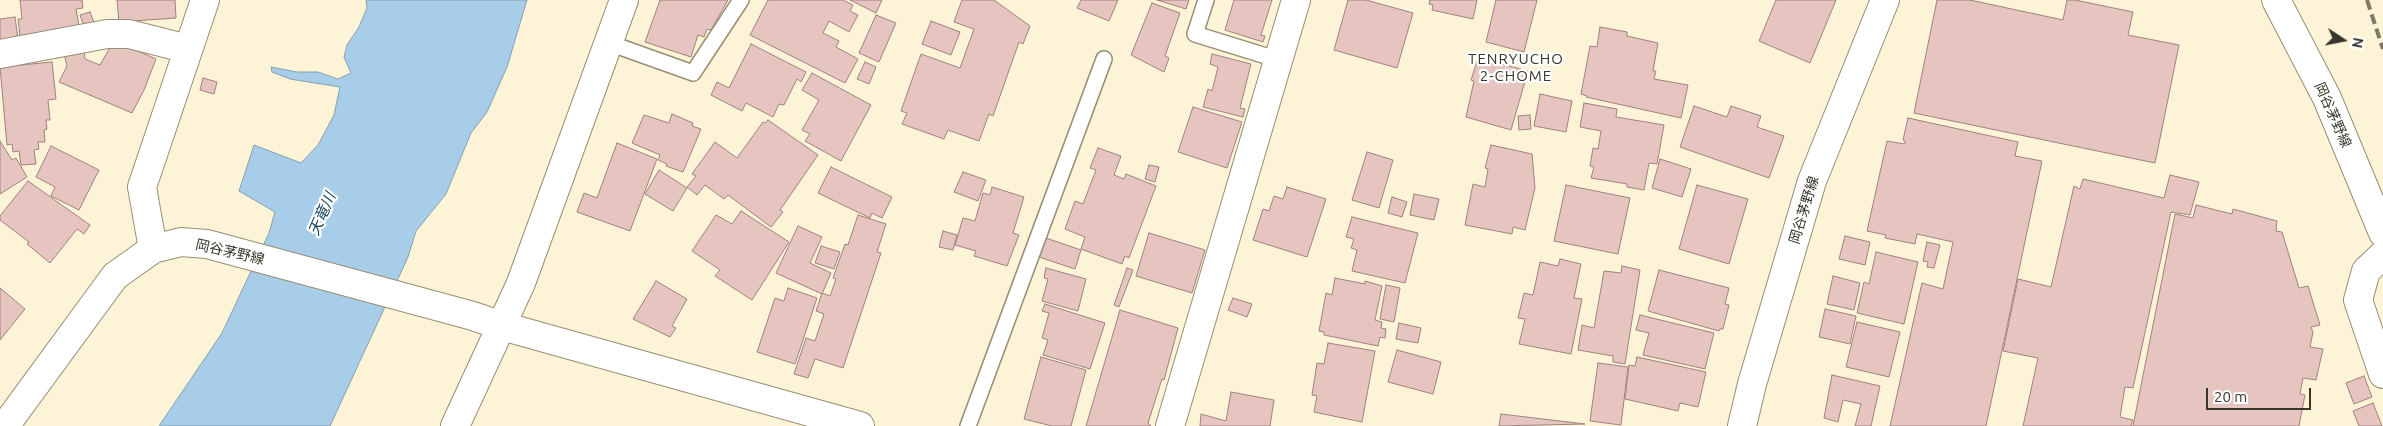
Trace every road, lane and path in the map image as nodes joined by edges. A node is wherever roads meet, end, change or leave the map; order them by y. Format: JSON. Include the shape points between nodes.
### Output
{"nodes":[{"id":1,"x":205,"y":0,"type":"edge"},
{"id":2,"x":624,"y":0,"type":"edge"},
{"id":3,"x":741,"y":0,"type":"edge"},
{"id":4,"x":1206,"y":0,"type":"edge"},
{"id":5,"x":1296,"y":0,"type":"edge"},
{"id":6,"x":1885,"y":0,"type":"edge"},
{"id":7,"x":2276,"y":0,"type":"edge"},
{"id":8,"x":610,"y":43,"type":"junction"},
{"id":9,"x":188,"y":49,"type":"junction"},
{"id":10,"x":0,"y":54,"type":"edge"},
{"id":11,"x":1104,"y":59,"type":"dead end"},
{"id":12,"x":1279,"y":60,"type":"junction"},
{"id":13,"x":2383,"y":233,"type":"edge"},
{"id":14,"x":153,"y":249,"type":"junction"},
{"id":15,"x":2383,"y":256,"type":"edge"},
{"id":16,"x":502,"y":326,"type":"junction"},
{"id":17,"x":2383,"y":374,"type":"edge"},
{"id":18,"x":5,"y":426,"type":"edge"},
{"id":19,"x":455,"y":426,"type":"edge"},
{"id":20,"x":860,"y":426,"type":"edge"},
{"id":21,"x":968,"y":426,"type":"edge"},
{"id":22,"x":1170,"y":426,"type":"edge"},
{"id":23,"x":1742,"y":426,"type":"edge"}],
"edges":[{"from":1,"to":9,"type":"street"},
{"from":2,"to":8,"type":"street"},
{"from":3,"to":8,"type":"lane","via":[[693,73]]},
{"from":4,"to":12,"type":"lane","via":[[1195,34]]},
{"from":5,"to":12,"type":"street"},
{"from":6,"to":23,"type":"street","name":"岡谷茅野線","via":[[1812,182]]},
{"from":7,"to":13,"type":"street","name":"岡谷茅野線","via":[[2327,98]]},
{"from":8,"to":16,"type":"street"},
{"from":9,"to":10,"type":"street","via":[[129,34],[107,34]]},
{"from":9,"to":14,"type":"street","via":[[142,186]]},
{"from":11,"to":21,"type":"lane"},
{"from":12,"to":22,"type":"street"},
{"from":14,"to":16,"type":"street","name":"岡谷茅野線","via":[[182,242],[207,244]]},
{"from":14,"to":18,"type":"street","name":"岡谷茅野線","via":[[115,276]]},
{"from":15,"to":17,"type":"street","via":[[2366,271],[2358,300]]},
{"from":16,"to":19,"type":"street"},
{"from":16,"to":20,"type":"street","name":"岡谷茅野線"}]}
